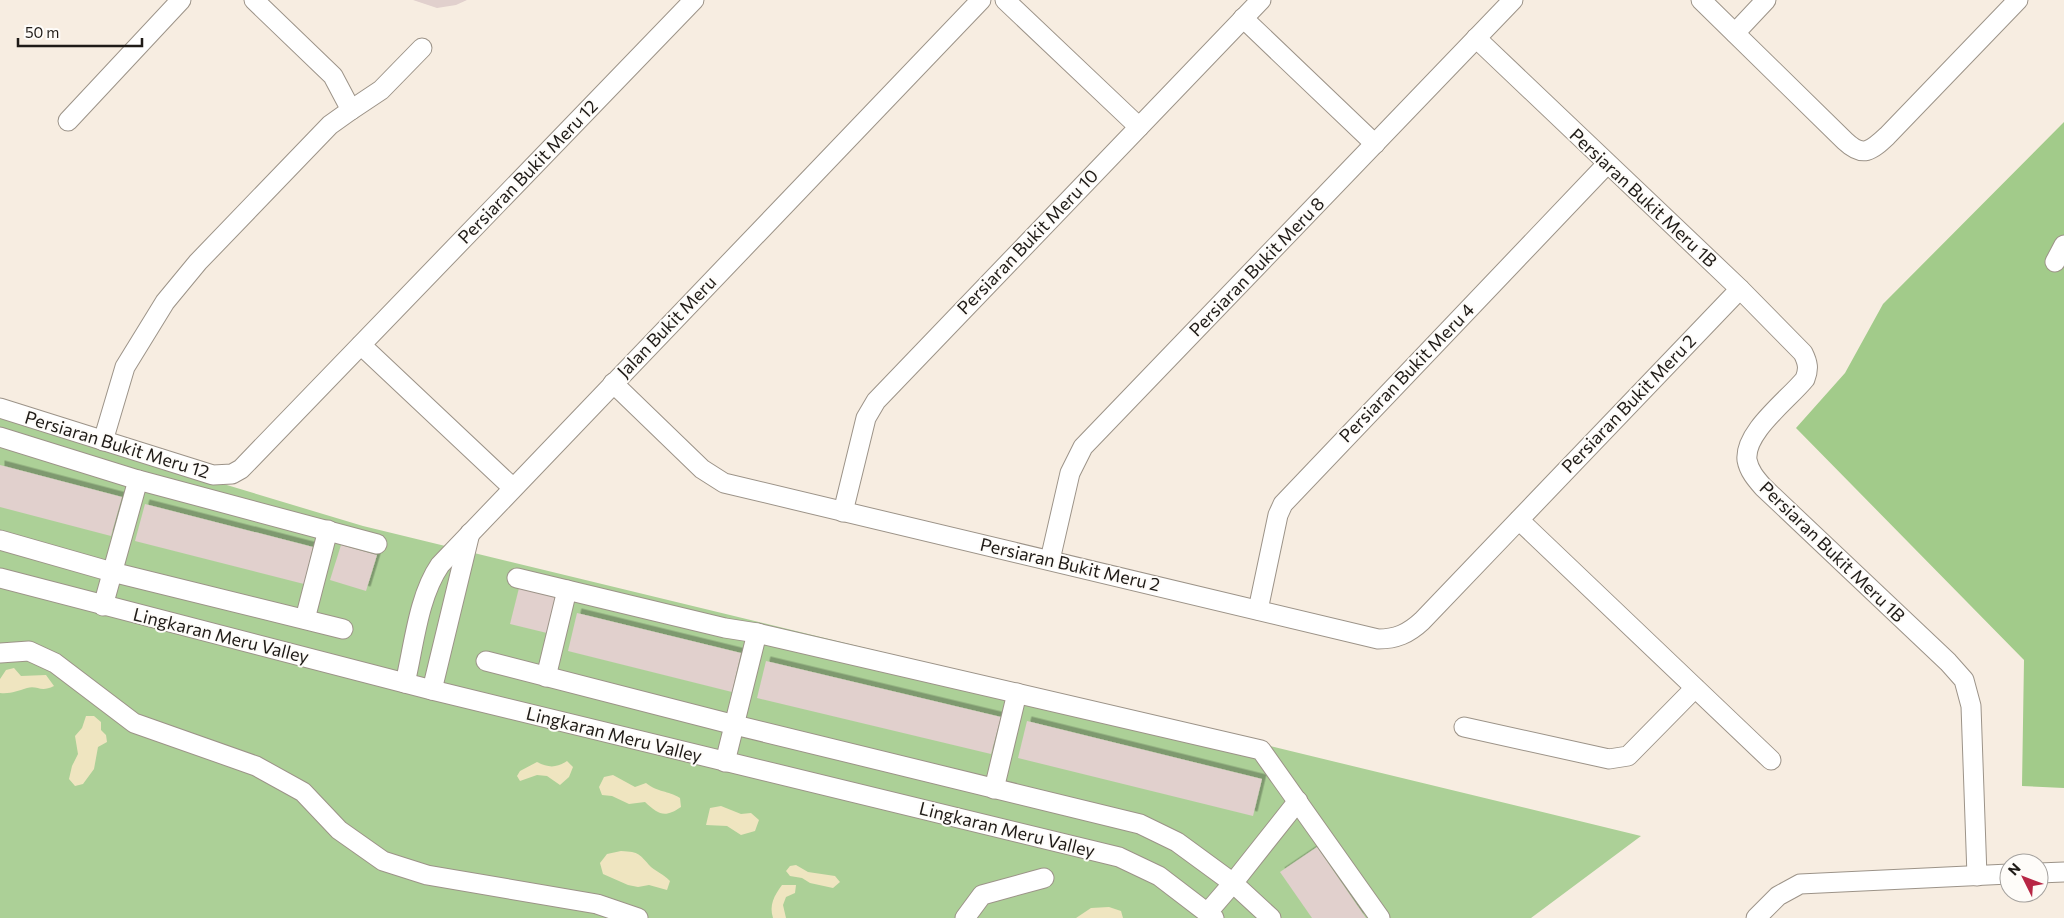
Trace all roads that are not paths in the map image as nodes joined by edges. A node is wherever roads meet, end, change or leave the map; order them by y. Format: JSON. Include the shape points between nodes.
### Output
{"nodes":[{"id":1,"x":181,"y":0,"type":"edge"},
{"id":2,"x":254,"y":0,"type":"edge"},
{"id":3,"x":694,"y":0,"type":"edge"},
{"id":4,"x":980,"y":0,"type":"edge"},
{"id":5,"x":1005,"y":0,"type":"edge"},
{"id":6,"x":1261,"y":0,"type":"edge"},
{"id":7,"x":1513,"y":0,"type":"edge"},
{"id":8,"x":1701,"y":0,"type":"edge"},
{"id":9,"x":1766,"y":0,"type":"edge"},
{"id":10,"x":2018,"y":0,"type":"edge"},
{"id":11,"x":1243,"y":18,"type":"junction"},
{"id":12,"x":1735,"y":32,"type":"junction"},
{"id":13,"x":1476,"y":38,"type":"junction"},
{"id":14,"x":422,"y":48,"type":"dead end"},
{"id":15,"x":351,"y":110,"type":"junction"},
{"id":16,"x":68,"y":121,"type":"dead end"},
{"id":17,"x":1140,"y":127,"type":"junction"},
{"id":18,"x":1375,"y":144,"type":"junction"},
{"id":19,"x":1607,"y":164,"type":"junction"},
{"id":20,"x":1740,"y":289,"type":"junction"},
{"id":21,"x":361,"y":345,"type":"junction"},
{"id":22,"x":613,"y":383,"type":"junction"},
{"id":23,"x":0,"y":408,"type":"edge"},
{"id":24,"x":0,"y":437,"type":"edge"},
{"id":25,"x":103,"y":441,"type":"junction"},
{"id":26,"x":138,"y":480,"type":"junction"},
{"id":27,"x":512,"y":488,"type":"junction"},
{"id":28,"x":843,"y":512,"type":"junction"},
{"id":29,"x":1519,"y":520,"type":"junction"},
{"id":30,"x":328,"y":530,"type":"junction"},
{"id":31,"x":470,"y":532,"type":"junction"},
{"id":32,"x":0,"y":540,"type":"edge"},
{"id":33,"x":377,"y":544,"type":"dead end"},
{"id":34,"x":1050,"y":560,"type":"junction"},
{"id":35,"x":112,"y":572,"type":"junction"},
{"id":36,"x":0,"y":578,"type":"edge"},
{"id":37,"x":517,"y":578,"type":"dead end"},
{"id":38,"x":567,"y":590,"type":"junction"},
{"id":39,"x":103,"y":606,"type":"junction"},
{"id":40,"x":1258,"y":610,"type":"junction"},
{"id":41,"x":305,"y":620,"type":"junction"},
{"id":42,"x":343,"y":629,"type":"dead end"},
{"id":43,"x":757,"y":633,"type":"junction"},
{"id":44,"x":0,"y":653,"type":"edge"},
{"id":45,"x":486,"y":661,"type":"dead end"},
{"id":46,"x":546,"y":677,"type":"junction"},
{"id":47,"x":405,"y":684,"type":"junction"},
{"id":48,"x":1695,"y":688,"type":"junction"},
{"id":49,"x":432,"y":690,"type":"junction"},
{"id":50,"x":1017,"y":693,"type":"junction"},
{"id":51,"x":735,"y":725,"type":"junction"},
{"id":52,"x":1464,"y":727,"type":"dead end"},
{"id":53,"x":1771,"y":760,"type":"dead end"},
{"id":54,"x":725,"y":762,"type":"junction"},
{"id":55,"x":994,"y":789,"type":"junction"},
{"id":56,"x":1298,"y":801,"type":"junction"},
{"id":57,"x":2064,"y":872,"type":"edge"},
{"id":58,"x":2049,"y":873,"type":"edge"},
{"id":59,"x":1999,"y":875,"type":"edge"},
{"id":60,"x":1977,"y":876,"type":"junction"},
{"id":61,"x":1044,"y":878,"type":"dead end"},
{"id":62,"x":1233,"y":883,"type":"junction"},
{"id":63,"x":1211,"y":915,"type":"edge"},
{"id":64,"x":638,"y":918,"type":"edge"},
{"id":65,"x":965,"y":918,"type":"edge"},
{"id":66,"x":1271,"y":918,"type":"edge"},
{"id":67,"x":1380,"y":918,"type":"edge"},
{"id":68,"x":1756,"y":918,"type":"edge"}],
"edges":[{"from":1,"to":16,"type":"street"},
{"from":2,"to":15,"type":"street","via":[[333,76]]},
{"from":3,"to":21,"type":"street","name":"Persiaran Bukit Meru 12"},
{"from":4,"to":22,"type":"street","name":"Jalan Bukit Meru"},
{"from":5,"to":17,"type":"street"},
{"from":6,"to":11,"type":"street","name":"Persiaran Bukit Meru 10"},
{"from":7,"to":13,"type":"street","name":"Persiaran Bukit Meru 8"},
{"from":8,"to":12,"type":"street"},
{"from":9,"to":12,"type":"street"},
{"from":10,"to":12,"type":"street","via":[[1887,136],[1864,152],[1857,151],[1845,141]]},
{"from":11,"to":17,"type":"street","name":"Persiaran Bukit Meru 10"},
{"from":11,"to":18,"type":"street"},
{"from":13,"to":18,"type":"street","name":"Persiaran Bukit Meru 8"},
{"from":13,"to":19,"type":"street","name":"Persiaran Bukit Meru 1B"},
{"from":14,"to":15,"type":"street","via":[[381,90]]},
{"from":15,"to":25,"type":"street","via":[[317,139],[198,262],[165,302],[126,367]]},
{"from":17,"to":28,"type":"street","name":"Persiaran Bukit Meru 10","via":[[876,401],[866,418]]},
{"from":18,"to":34,"type":"street","name":"Persiaran Bukit Meru 8","via":[[1083,447],[1070,473]]},
{"from":19,"to":20,"type":"street","name":"Persiaran Bukit Meru 1B"},
{"from":19,"to":40,"type":"street","name":"Persiaran Bukit Meru 4","via":[[1283,504]]},
{"from":20,"to":29,"type":"street","name":"Persiaran Bukit Meru 2"},
{"from":20,"to":60,"type":"street","name":"Persiaran Bukit Meru 1B","via":[[1798,347],[1807,361],[1808,370],[1804,379],[1754,435],[1747,455],[1753,475],[1952,666],[1969,692]]},
{"from":21,"to":25,"type":"street","name":"Persiaran Bukit Meru 12","via":[[250,462],[232,474],[213,475]]},
{"from":21,"to":27,"type":"street"},
{"from":22,"to":27,"type":"street","name":"Jalan Bukit Meru"},
{"from":22,"to":28,"type":"street","name":"Persiaran Bukit Meru 2","via":[[715,480]]},
{"from":23,"to":25,"type":"street","name":"Persiaran Bukit Meru 12"},
{"from":24,"to":26,"type":"street"},
{"from":26,"to":30,"type":"street"},
{"from":26,"to":35,"type":"street"},
{"from":27,"to":31,"type":"street","name":"Jalan Bukit Meru"},
{"from":28,"to":34,"type":"street","name":"Persiaran Bukit Meru 2"},
{"from":29,"to":40,"type":"street","name":"Persiaran Bukit Meru 2","via":[[1422,622],[1401,636],[1378,639]]},
{"from":29,"to":48,"type":"street"},
{"from":30,"to":33,"type":"street"},
{"from":30,"to":41,"type":"street"},
{"from":31,"to":47,"type":"street","name":"Jalan Bukit Meru","via":[[431,578]]},
{"from":31,"to":49,"type":"street"},
{"from":32,"to":35,"type":"street"},
{"from":34,"to":40,"type":"street","name":"Persiaran Bukit Meru 2"},
{"from":35,"to":39,"type":"street"},
{"from":35,"to":41,"type":"street"},
{"from":36,"to":39,"type":"street","name":"Lingkaran Meru Valley"},
{"from":37,"to":38,"type":"street"},
{"from":38,"to":43,"type":"street"},
{"from":38,"to":46,"type":"street"},
{"from":39,"to":47,"type":"street","name":"Lingkaran Meru Valley"},
{"from":41,"to":42,"type":"street"},
{"from":43,"to":50,"type":"street"},
{"from":43,"to":51,"type":"street"},
{"from":44,"to":64,"type":"street","via":[[29,651],[55,663],[134,723],[264,771],[303,792],[338,830],[383,861],[427,876],[597,904]]},
{"from":45,"to":46,"type":"street"},
{"from":46,"to":51,"type":"street"},
{"from":47,"to":49,"type":"street","name":"Lingkaran Meru Valley"},
{"from":48,"to":52,"type":"street","via":[[1628,756],[1610,759]]},
{"from":48,"to":53,"type":"street"},
{"from":49,"to":54,"type":"street","name":"Lingkaran Meru Valley"},
{"from":50,"to":55,"type":"street"},
{"from":50,"to":56,"type":"street","via":[[1261,750]]},
{"from":51,"to":54,"type":"street"},
{"from":51,"to":55,"type":"street"},
{"from":54,"to":63,"type":"street","name":"Lingkaran Meru Valley","via":[[1119,857],[1158,876]]},
{"from":55,"to":62,"type":"street","via":[[1140,824],[1194,853]]},
{"from":56,"to":62,"type":"street"},
{"from":56,"to":67,"type":"street"},
{"from":57,"to":58,"type":"street"},
{"from":59,"to":60,"type":"street"},
{"from":60,"to":68,"type":"street","via":[[1800,884],[1778,896]]},
{"from":61,"to":65,"type":"street","via":[[982,895]]},
{"from":62,"to":63,"type":"street"},
{"from":62,"to":66,"type":"street"}]}
